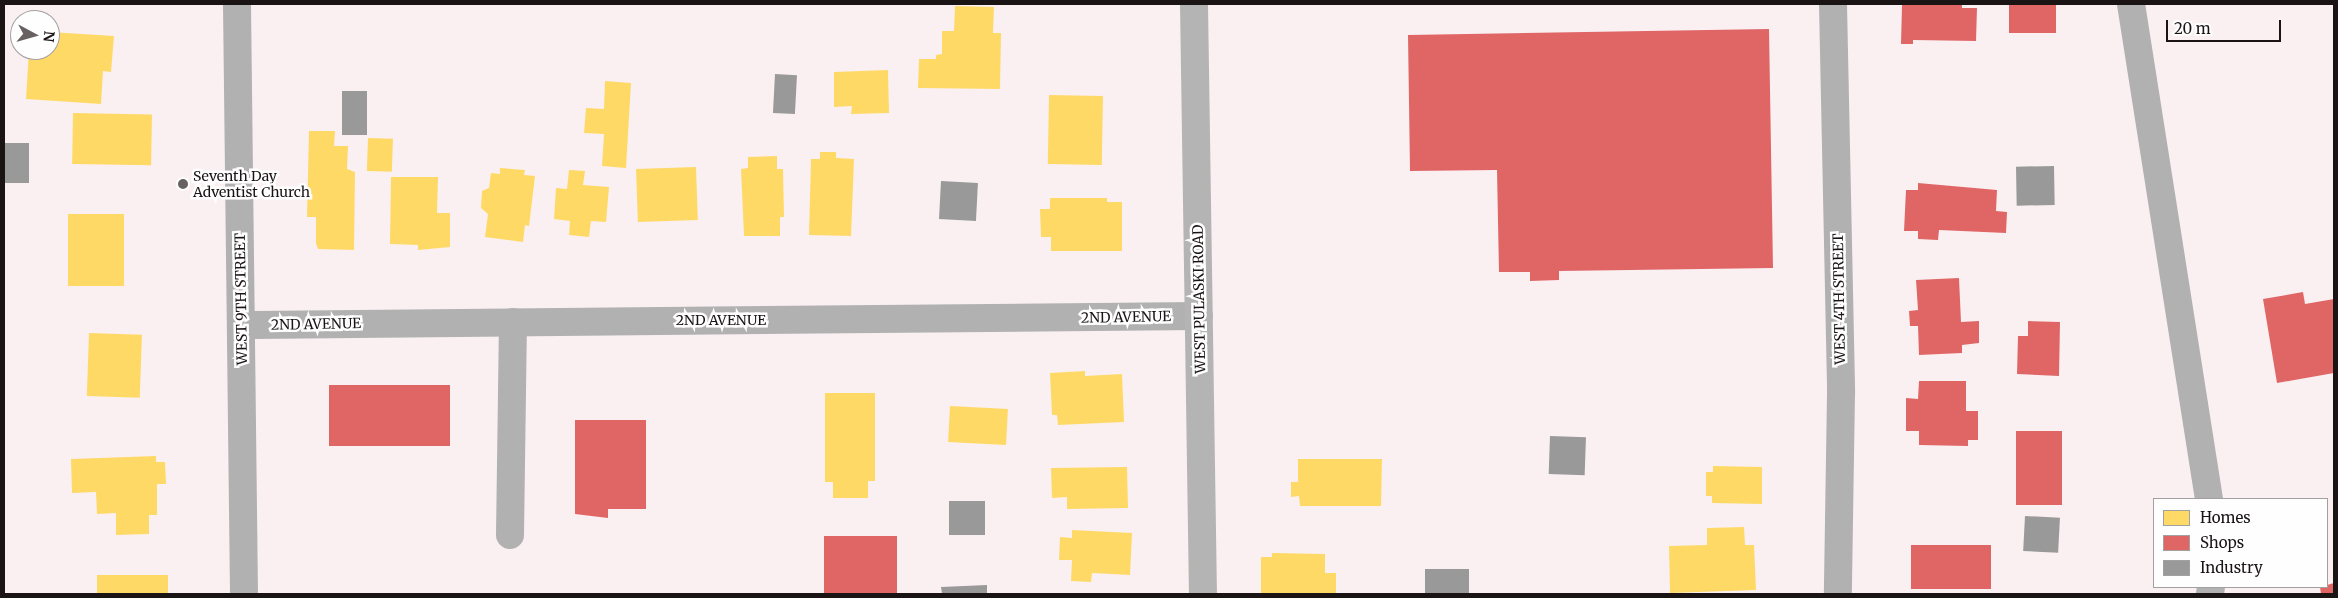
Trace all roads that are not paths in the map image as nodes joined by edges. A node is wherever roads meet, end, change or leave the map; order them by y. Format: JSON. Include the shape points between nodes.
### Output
{"nodes":[{"id":1,"x":237,"y":4,"type":"edge"},
{"id":2,"x":1194,"y":4,"type":"edge"},
{"id":3,"x":1832,"y":4,"type":"edge"},
{"id":4,"x":2131,"y":4,"type":"edge"},
{"id":5,"x":1199,"y":316,"type":"junction"},
{"id":6,"x":513,"y":322,"type":"junction"},
{"id":7,"x":242,"y":325,"type":"junction"},
{"id":8,"x":2209,"y":498,"type":"edge"},
{"id":9,"x":510,"y":535,"type":"dead end"},
{"id":10,"x":244,"y":594,"type":"edge"},
{"id":11,"x":1203,"y":594,"type":"edge"},
{"id":12,"x":1838,"y":594,"type":"edge"}],
"edges":[{"from":1,"to":7,"type":"street","name":"WEST 9TH STREET"},
{"from":2,"to":5,"type":"main road","name":"WEST PULASKI ROAD"},
{"from":3,"to":12,"type":"street","name":"WEST 4TH STREET","via":[[1840,393]]},
{"from":4,"to":8,"type":"street"},
{"from":5,"to":6,"type":"street","name":"2ND AVENUE"},
{"from":5,"to":11,"type":"main road","name":"WEST PULASKI ROAD"},
{"from":6,"to":7,"type":"street","name":"2ND AVENUE"},
{"from":6,"to":9,"type":"street"},
{"from":7,"to":10,"type":"street","name":"WEST 9TH STREET"}]}
